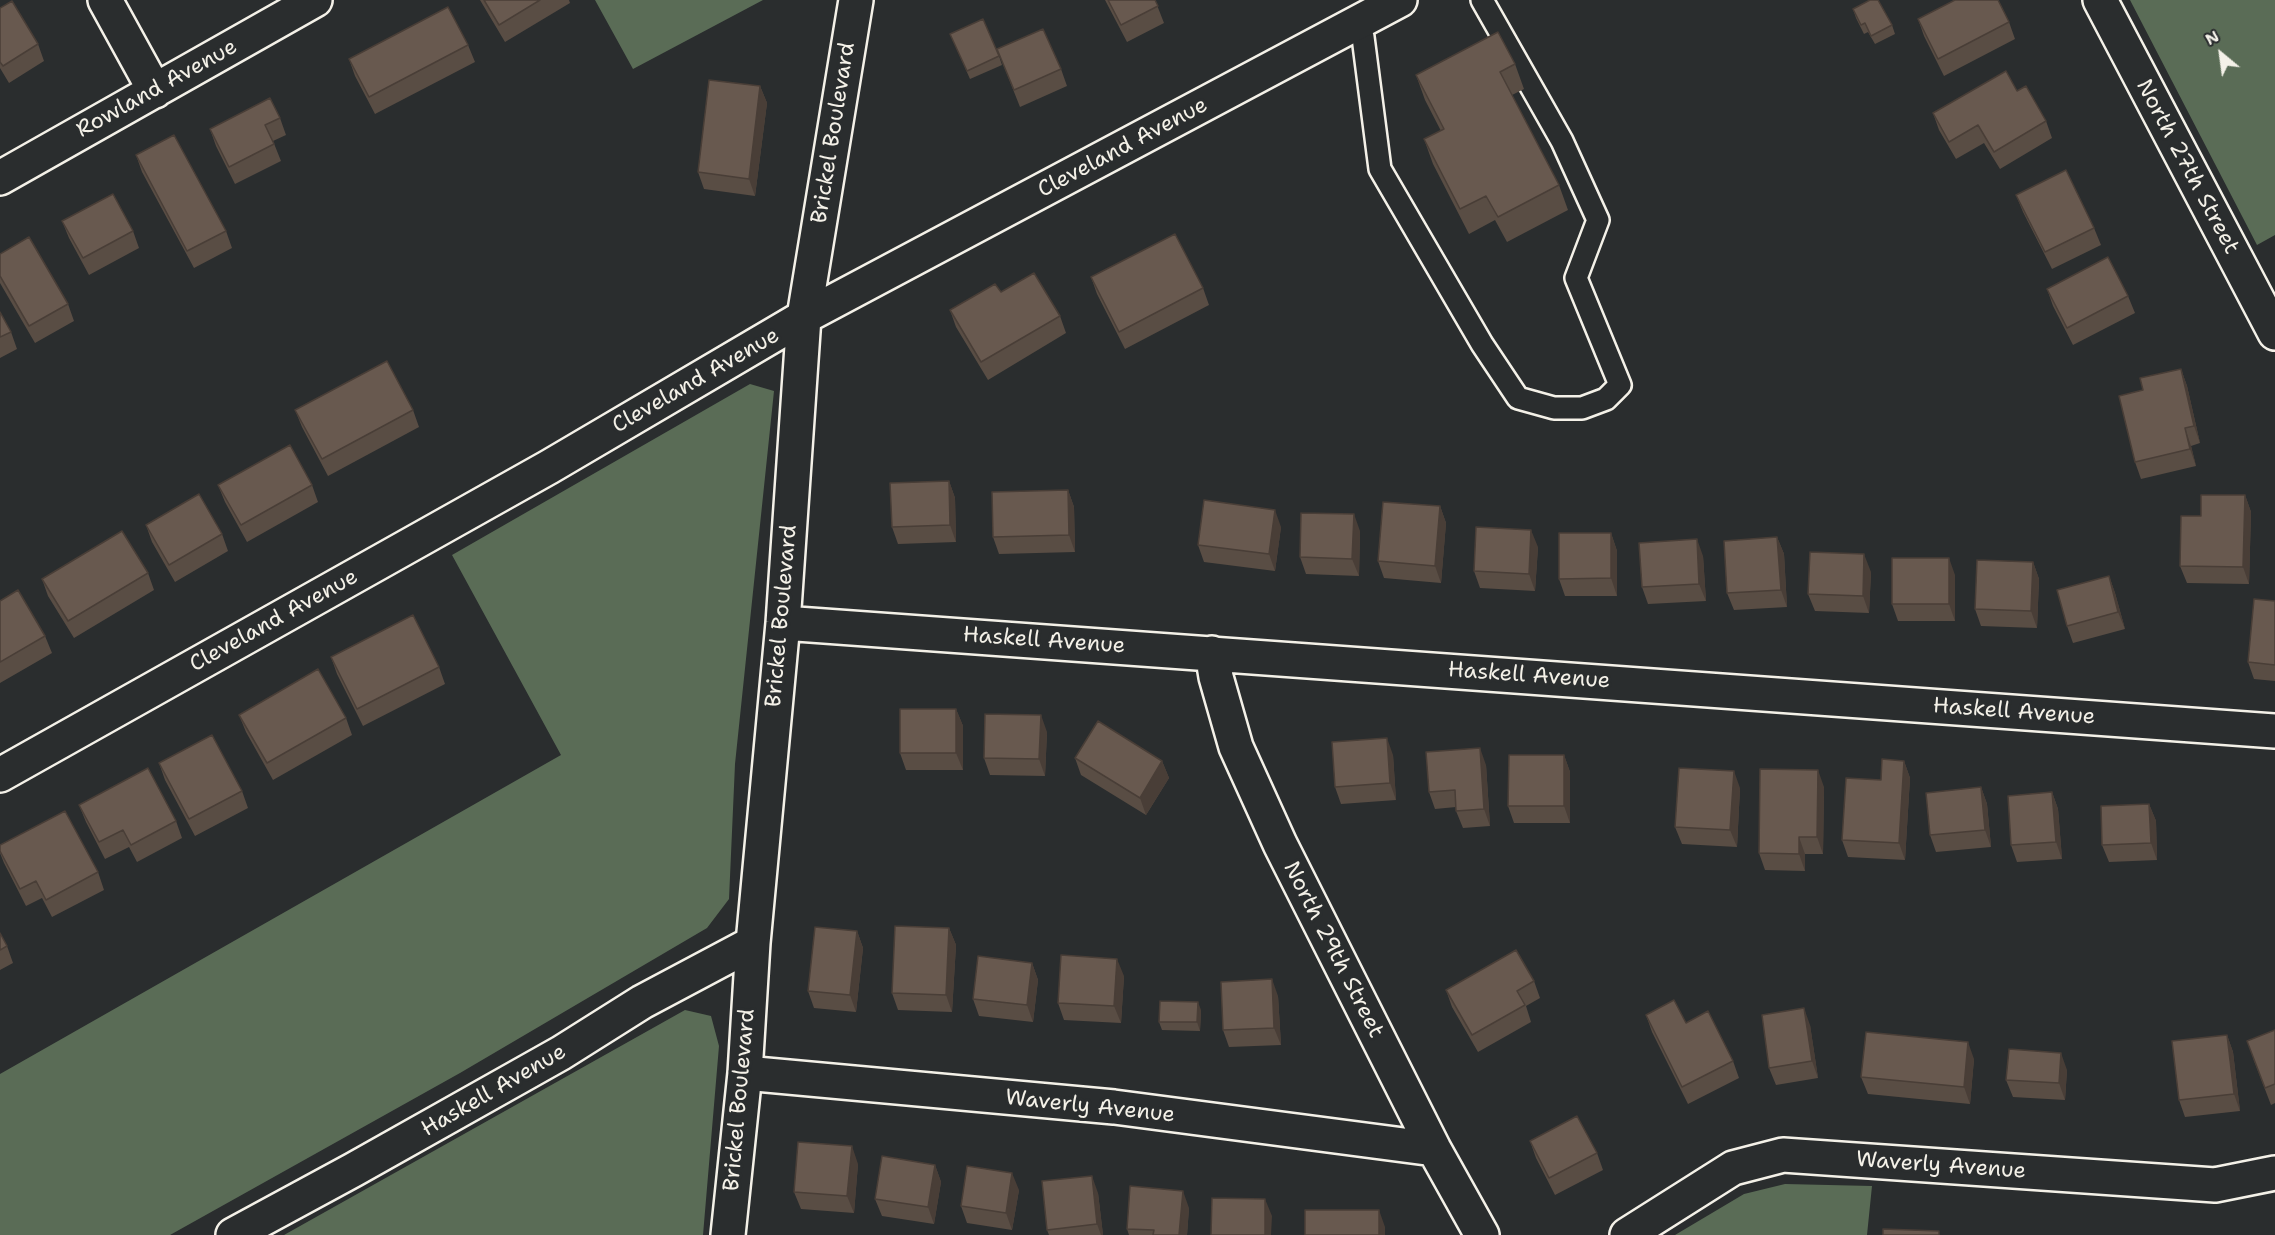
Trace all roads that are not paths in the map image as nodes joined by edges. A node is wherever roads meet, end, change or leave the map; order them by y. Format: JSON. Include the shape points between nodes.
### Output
{"nodes":[{"id":1,"x":105,"y":0,"type":"edge"},
{"id":2,"x":315,"y":0,"type":"edge"},
{"id":3,"x":856,"y":0,"type":"edge"},
{"id":4,"x":1400,"y":0,"type":"edge"},
{"id":5,"x":1482,"y":0,"type":"edge"},
{"id":6,"x":2100,"y":0,"type":"edge"},
{"id":7,"x":1355,"y":24,"type":"junction"},
{"id":8,"x":155,"y":91,"type":"junction"},
{"id":9,"x":0,"y":178,"type":"edge"},
{"id":10,"x":804,"y":317,"type":"junction"},
{"id":11,"x":2275,"y":333,"type":"edge"},
{"id":12,"x":783,"y":623,"type":"junction"},
{"id":13,"x":1212,"y":653,"type":"junction"},
{"id":14,"x":2275,"y":730,"type":"edge"},
{"id":15,"x":0,"y":775,"type":"edge"},
{"id":16,"x":753,"y":943,"type":"junction"},
{"id":17,"x":745,"y":1073,"type":"junction"},
{"id":18,"x":1434,"y":1149,"type":"junction"},
{"id":19,"x":2275,"y":1173,"type":"edge"},
{"id":20,"x":234,"y":1235,"type":"edge"},
{"id":21,"x":728,"y":1235,"type":"edge"},
{"id":22,"x":1482,"y":1235,"type":"edge"},
{"id":23,"x":1627,"y":1235,"type":"edge"}],
"edges":[{"from":1,"to":8,"type":"street"},
{"from":2,"to":8,"type":"street","name":"Rowland Avenue"},
{"from":3,"to":10,"type":"street","name":"Brickel Boulevard"},
{"from":4,"to":7,"type":"street","name":"Cleveland Avenue"},
{"from":5,"to":7,"type":"lane","via":[[1562,141],[1598,220],[1576,278],[1620,385],[1606,399],[1582,408],[1554,408],[1518,398],[1482,344],[1380,169],[1363,37]]},
{"from":6,"to":11,"type":"street","name":"North 27th Street"},
{"from":7,"to":10,"type":"street","name":"Cleveland Avenue"},
{"from":8,"to":9,"type":"street","name":"Rowland Avenue"},
{"from":10,"to":12,"type":"street","name":"Brickel Boulevard"},
{"from":10,"to":15,"type":"street","name":"Cleveland Avenue","via":[[549,467]]},
{"from":12,"to":13,"type":"street","name":"Haskell Avenue"},
{"from":12,"to":16,"type":"street","name":"Brickel Boulevard"},
{"from":13,"to":14,"type":"street","name":"Haskell Avenue"},
{"from":13,"to":18,"type":"street","name":"North 29th Street","via":[[1241,758],[1280,844]]},
{"from":16,"to":17,"type":"street","name":"Brickel Boulevard"},
{"from":16,"to":20,"type":"street","name":"Haskell Avenue","via":[[642,1002],[561,1053]]},
{"from":17,"to":18,"type":"street","name":"Waverly Avenue","via":[[1114,1107]]},
{"from":17,"to":21,"type":"street","name":"Brickel Boulevard"},
{"from":18,"to":22,"type":"street","name":"North 29th Street"},
{"from":19,"to":23,"type":"street","name":"Waverly Avenue","via":[[2215,1185],[1783,1155],[1733,1168]]}]}
